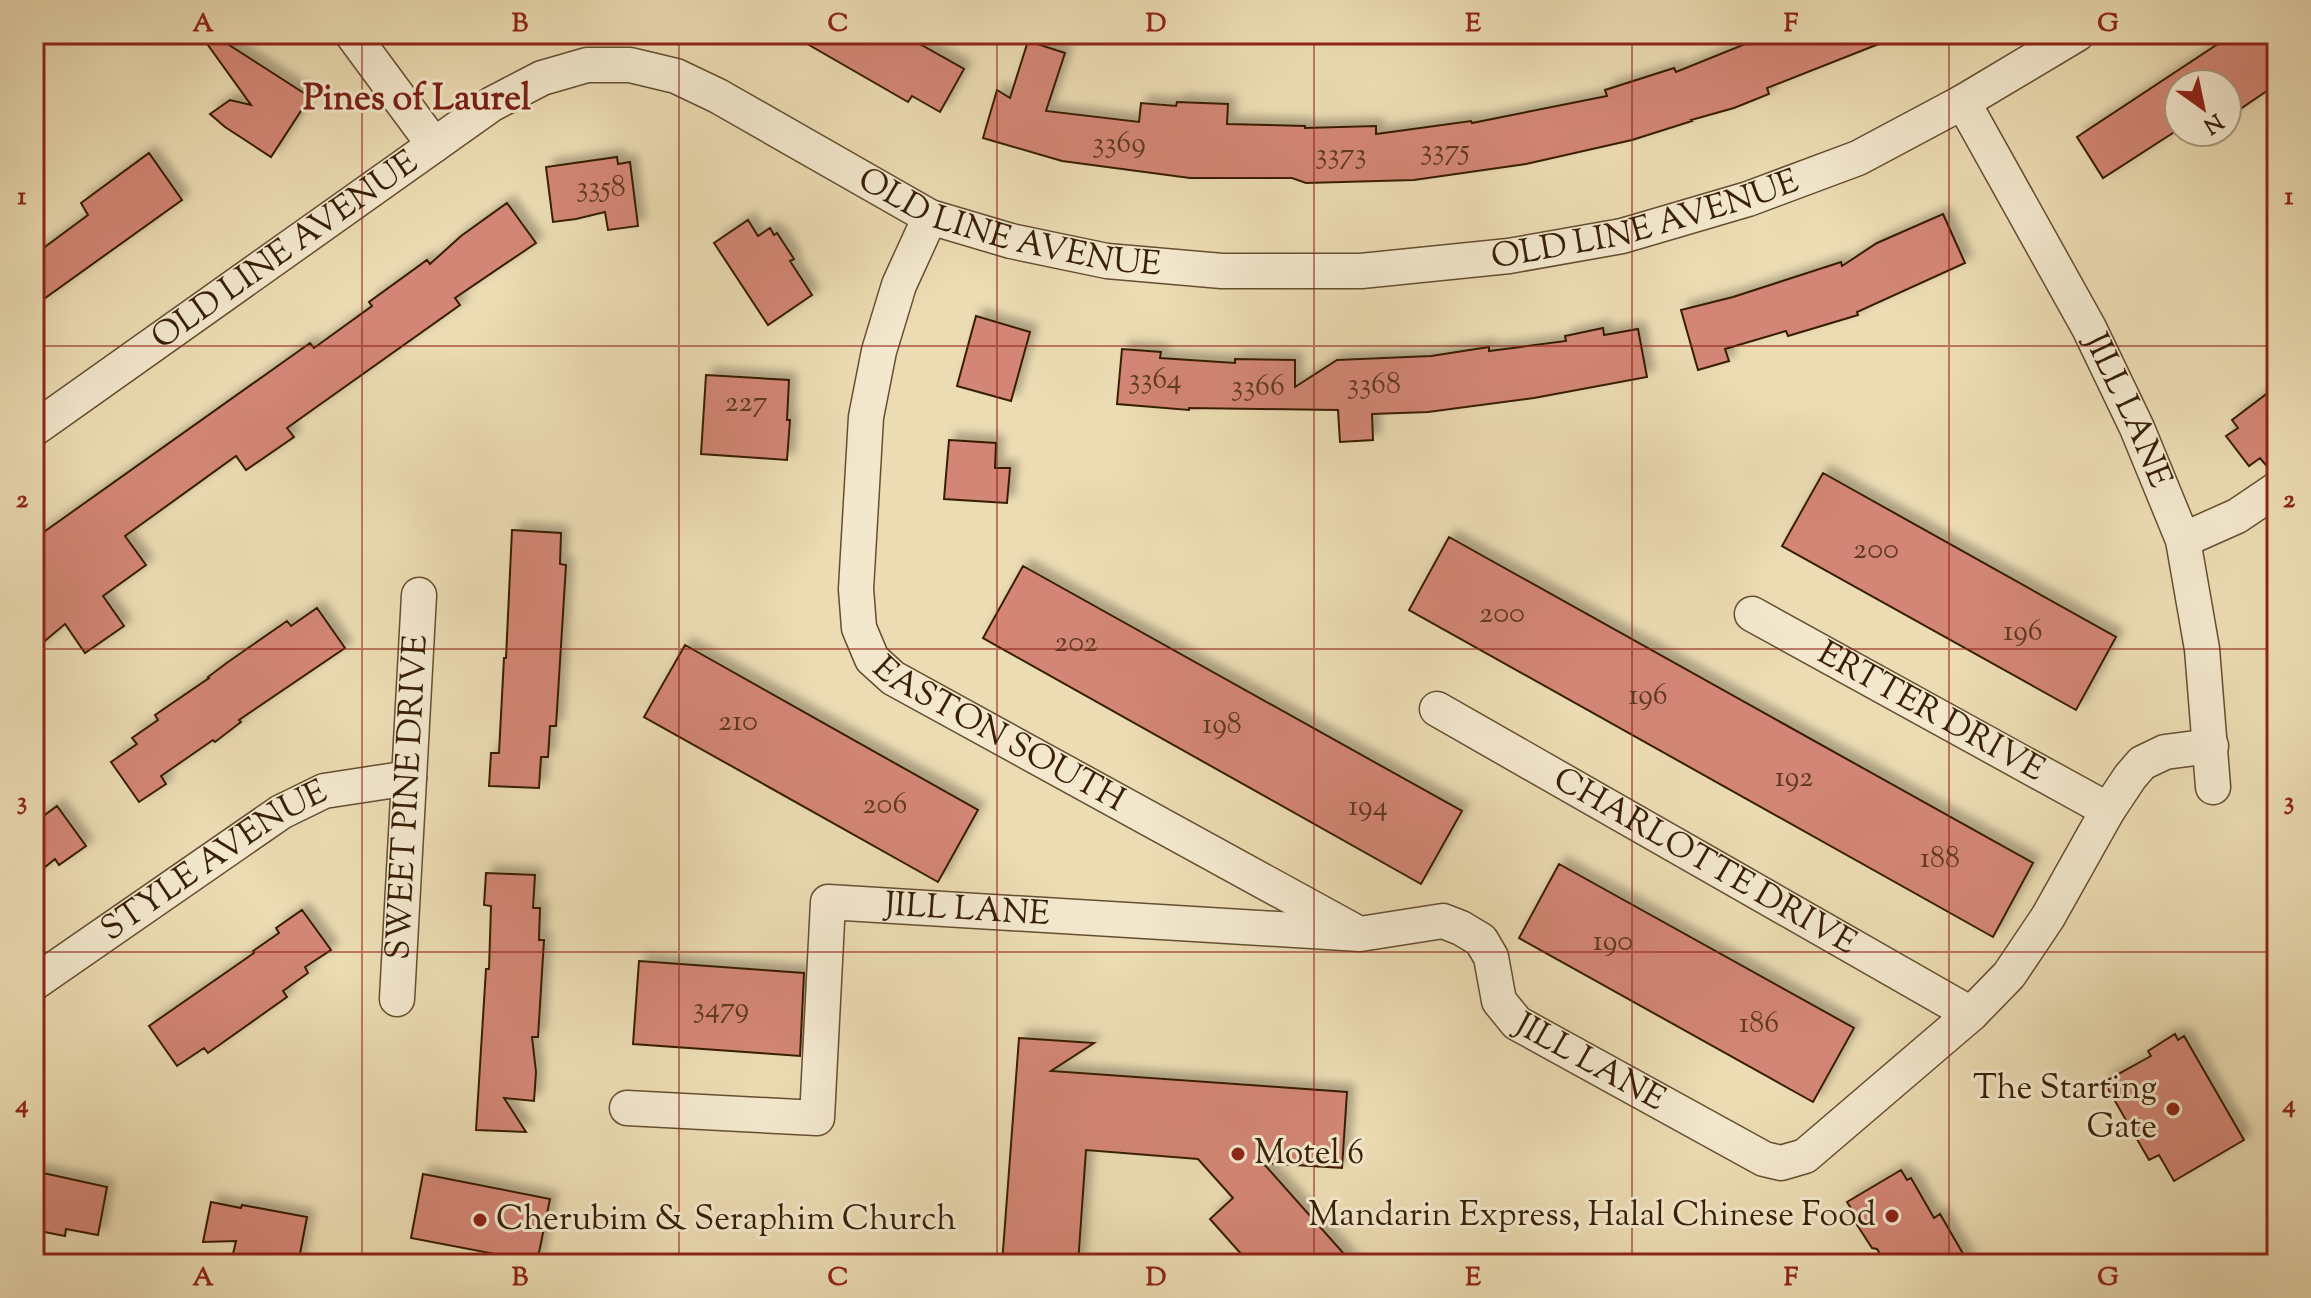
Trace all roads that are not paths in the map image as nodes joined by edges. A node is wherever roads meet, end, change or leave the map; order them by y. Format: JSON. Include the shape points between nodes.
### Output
{"nodes":[{"id":1,"x":352,"y":34,"type":"edge"},
{"id":2,"x":2077,"y":34,"type":"edge"},
{"id":3,"x":1963,"y":102,"type":"junction"},
{"id":4,"x":434,"y":145,"type":"junction"},
{"id":5,"x":930,"y":217,"type":"junction"},
{"id":6,"x":34,"y":429,"type":"edge"},
{"id":7,"x":2277,"y":489,"type":"edge"},
{"id":8,"x":2183,"y":540,"type":"junction"},
{"id":9,"x":419,"y":595,"type":"dead end"},
{"id":10,"x":1752,"y":614,"type":"dead end"},
{"id":11,"x":1437,"y":709,"type":"dead end"},
{"id":12,"x":2211,"y":746,"type":"junction"},
{"id":13,"x":409,"y":778,"type":"junction"},
{"id":14,"x":2213,"y":787,"type":"dead end"},
{"id":15,"x":2108,"y":810,"type":"junction"},
{"id":16,"x":1360,"y":934,"type":"junction"},
{"id":17,"x":34,"y":983,"type":"edge"},
{"id":18,"x":397,"y":999,"type":"dead end"},
{"id":19,"x":1971,"y":1014,"type":"junction"},
{"id":20,"x":627,"y":1108,"type":"dead end"}],
"edges":[{"from":1,"to":4,"type":"street"},
{"from":2,"to":3,"type":"street","name":"OLD LINE AVENUE"},
{"from":3,"to":5,"type":"street","name":"OLD LINE AVENUE","via":[[1858,158],[1748,199],[1622,236],[1509,256],[1361,271],[1222,271],[1107,261]]},
{"from":3,"to":8,"type":"street","name":"JILL LANE","via":[[2089,328]]},
{"from":4,"to":5,"type":"street","name":"OLD LINE AVENUE","via":[[492,104],[542,78],[587,65],[630,65],[676,76],[718,96]]},
{"from":4,"to":6,"type":"street","name":"OLD LINE AVENUE"},
{"from":5,"to":16,"type":"street","name":"EASTON SOUTH","via":[[899,285],[866,417],[856,589],[859,628],[872,659],[893,678]]},
{"from":7,"to":8,"type":"street","via":[[2237,516]]},
{"from":8,"to":12,"type":"street","name":"JILL LANE","via":[[2202,649]]},
{"from":9,"to":13,"type":"street","name":"SWEET PINE DRIVE"},
{"from":10,"to":15,"type":"street","name":"ERTTER DRIVE"},
{"from":11,"to":19,"type":"street","name":"CHARLOTTE DRIVE"},
{"from":12,"to":14,"type":"street","name":"JILL LANE"},
{"from":12,"to":15,"type":"street","name":"JILL LANE","via":[[2165,752],[2142,763]]},
{"from":13,"to":17,"type":"street","name":"STYLE AVENUE","via":[[324,791],[281,812]]},
{"from":13,"to":18,"type":"street","name":"SWEET PINE DRIVE"},
{"from":15,"to":19,"type":"street","name":"JILL LANE","via":[[2041,929],[2009,975]]},
{"from":16,"to":19,"type":"street","name":"JILL LANE","via":[[1443,921],[1461,928],[1481,940],[1491,957],[1499,1001],[1517,1023],[1764,1159],[1781,1163],[1805,1156]]},
{"from":16,"to":20,"type":"street","name":"JILL LANE","via":[[828,902],[817,1118]]}]}
